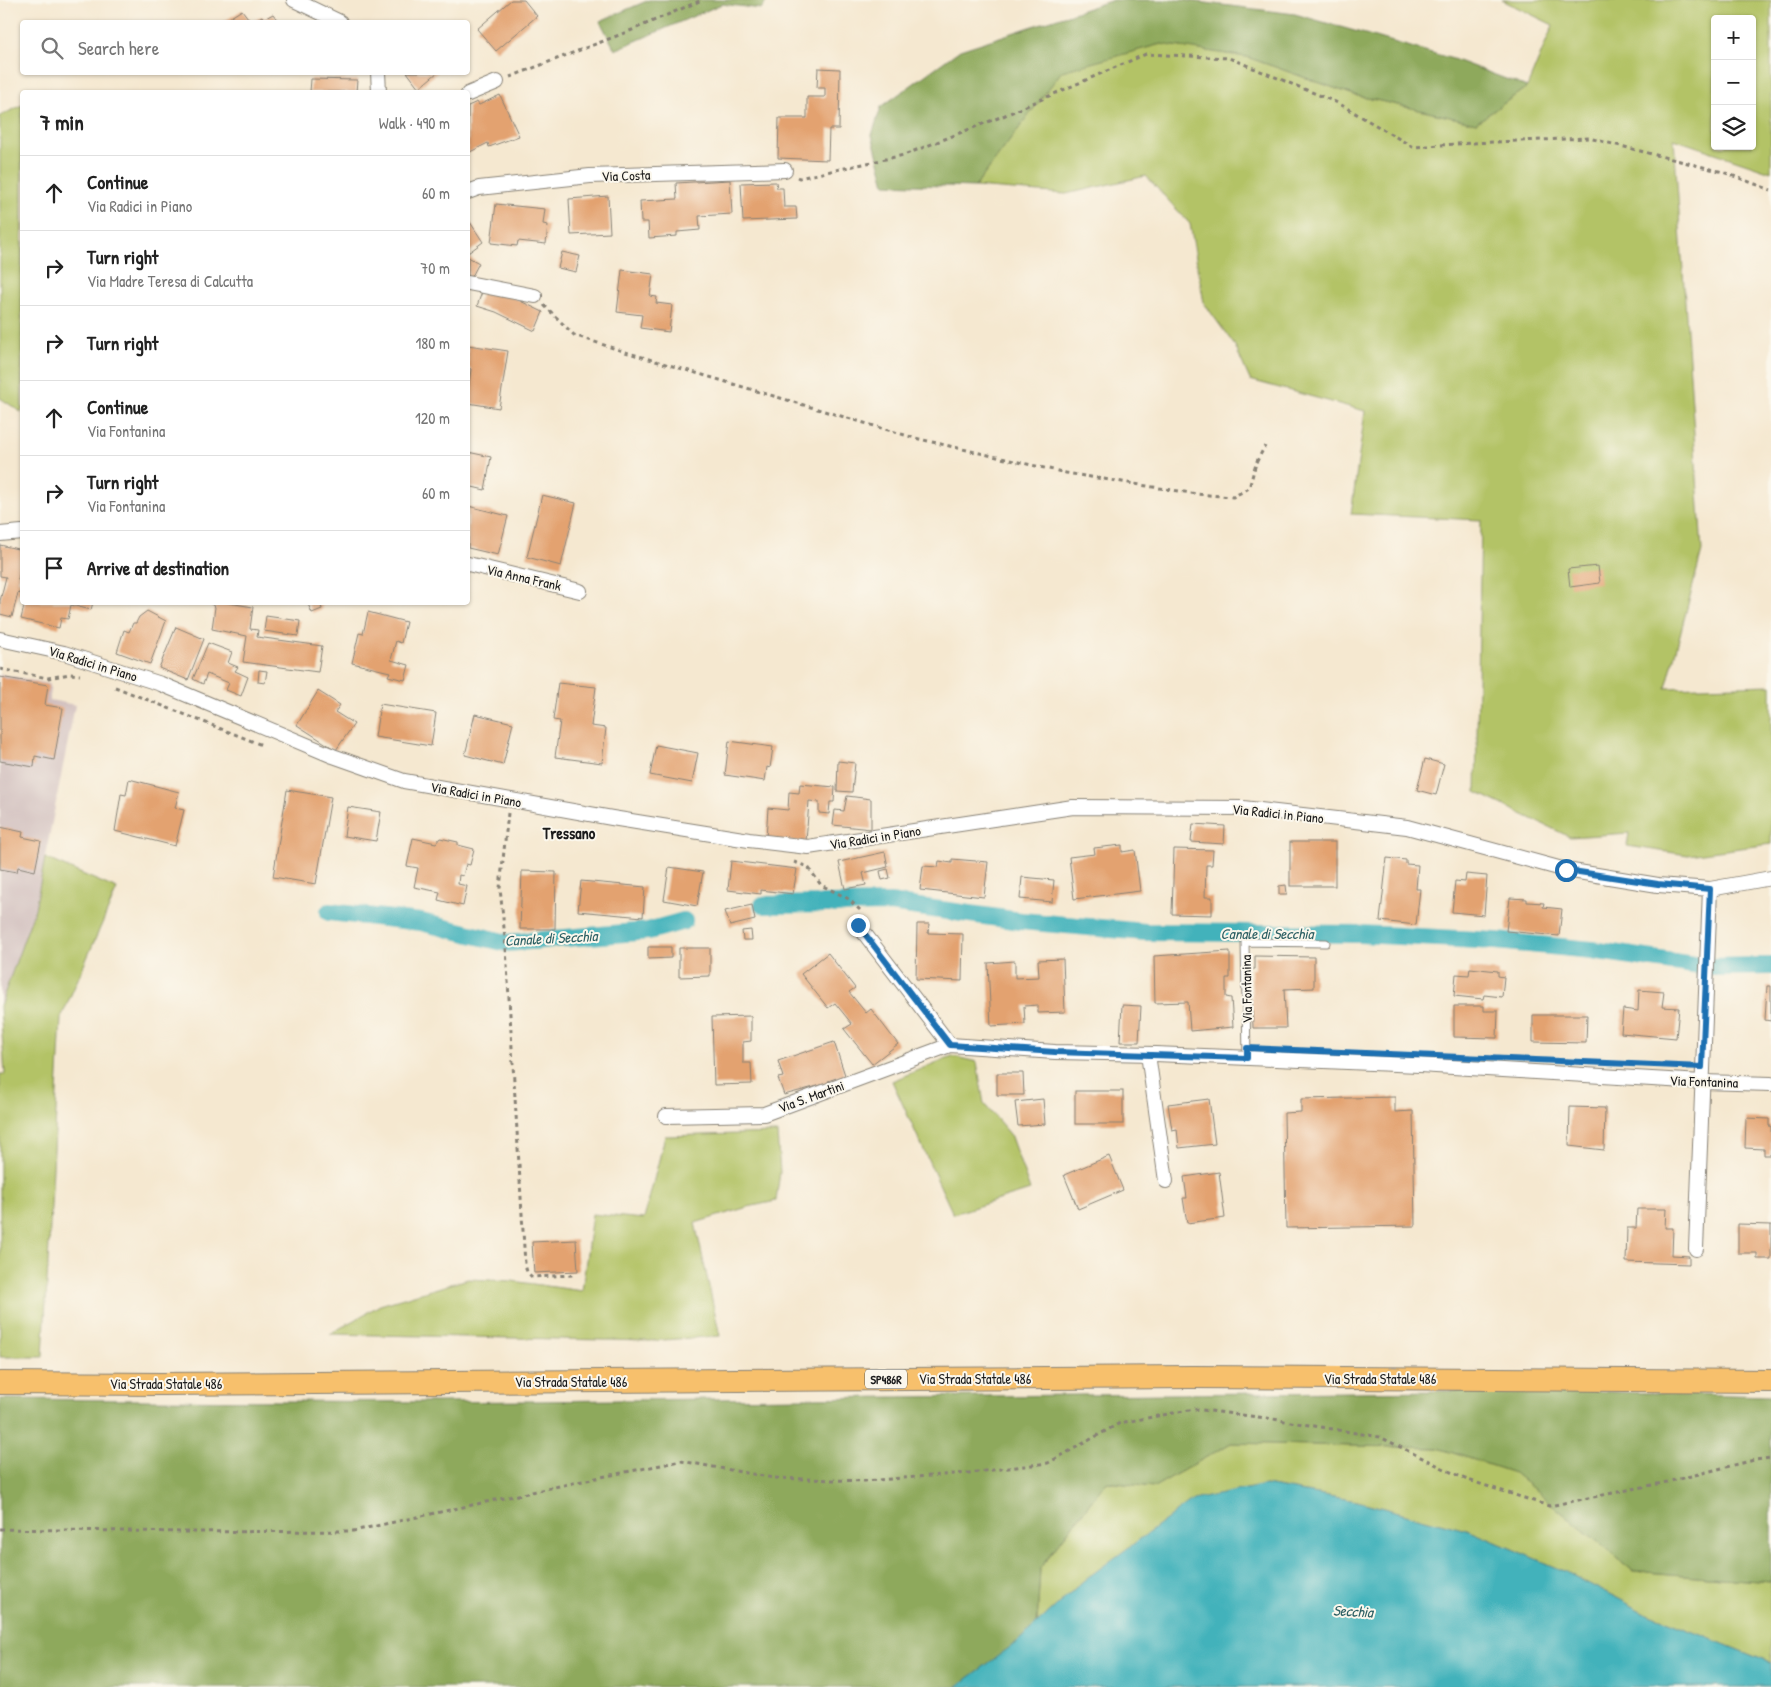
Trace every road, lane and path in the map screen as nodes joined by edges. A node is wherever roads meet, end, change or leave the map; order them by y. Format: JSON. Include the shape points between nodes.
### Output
{"nodes":[{"id":1,"x":294,"y":0,"type":"edge"},
{"id":2,"x":702,"y":0,"type":"edge"},
{"id":3,"x":336,"y":20,"type":"edge"},
{"id":4,"x":378,"y":75,"type":"edge"},
{"id":5,"x":497,"y":82,"type":"joint"},
{"id":6,"x":379,"y":90,"type":"edge"},
{"id":7,"x":470,"y":93,"type":"edge"},
{"id":8,"x":785,"y":170,"type":"joint"},
{"id":9,"x":1771,"y":190,"type":"edge"},
{"id":10,"x":470,"y":191,"type":"edge"},
{"id":11,"x":470,"y":283,"type":"edge"},
{"id":12,"x":535,"y":296,"type":"joint"},
{"id":13,"x":1265,"y":446,"type":"dead end"},
{"id":14,"x":20,"y":532,"type":"edge"},
{"id":15,"x":0,"y":534,"type":"edge"},
{"id":16,"x":470,"y":564,"type":"edge"},
{"id":17,"x":580,"y":591,"type":"dead end"},
{"id":18,"x":0,"y":639,"type":"edge"},
{"id":19,"x":509,"y":800,"type":"junction"},
{"id":20,"x":1771,"y":878,"type":"edge"},
{"id":21,"x":1710,"y":889,"type":"junction"},
{"id":22,"x":847,"y":898,"type":"dead end"},
{"id":23,"x":862,"y":921,"type":"joint"},
{"id":24,"x":1326,"y":943,"type":"dead end"},
{"id":25,"x":950,"y":1045,"type":"junction"},
{"id":26,"x":1148,"y":1054,"type":"junction"},
{"id":27,"x":1247,"y":1058,"type":"junction"},
{"id":28,"x":1702,"y":1082,"type":"junction"},
{"id":29,"x":1771,"y":1084,"type":"edge"},
{"id":30,"x":666,"y":1116,"type":"dead end"},
{"id":31,"x":1166,"y":1180,"type":"dead end"},
{"id":32,"x":1696,"y":1249,"type":"dead end"},
{"id":33,"x":572,"y":1275,"type":"dead end"},
{"id":34,"x":1771,"y":1381,"type":"edge"},
{"id":35,"x":0,"y":1383,"type":"edge"},
{"id":36,"x":1771,"y":1458,"type":"edge"},
{"id":37,"x":0,"y":1529,"type":"edge"}],
"edges":[{"from":1,"to":3,"type":"street"},
{"from":2,"to":5,"type":"path"},
{"from":4,"to":6,"type":"street"},
{"from":5,"to":7,"type":"street"},
{"from":8,"to":9,"type":"path","via":[[799,178],[904,155],[1146,54],[1229,58],[1338,103],[1413,147],[1589,138],[1722,172]]},
{"from":8,"to":10,"type":"street","name":"Via Costa","via":[[590,176]]},
{"from":11,"to":12,"type":"street"},
{"from":12,"to":13,"type":"path","via":[[574,335],[914,438],[1066,473],[1233,497],[1249,488]]},
{"from":14,"to":15,"type":"street"},
{"from":16,"to":17,"type":"street","name":"Via Anna Frank"},
{"from":18,"to":19,"type":"street","name":"Via Radici in Piano","via":[[64,653],[161,684],[333,756],[404,781]]},
{"from":19,"to":21,"type":"street","name":"Via Radici in Piano","via":[[808,847],[1073,807],[1243,808],[1407,827],[1566,870]]},
{"from":19,"to":33,"type":"path","via":[[500,888],[525,1264],[532,1277]]},
{"from":20,"to":21,"type":"street","name":"Via Radici in Piano"},
{"from":21,"to":28,"type":"street"},
{"from":22,"to":23,"type":"path","via":[[860,910]]},
{"from":23,"to":25,"type":"street"},
{"from":24,"to":27,"type":"lane","name":"Via Fontanina","via":[[1245,942]]},
{"from":25,"to":26,"type":"street","name":"Via Fontanina"},
{"from":25,"to":30,"type":"street","name":"Via S. Martini","via":[[764,1114]]},
{"from":26,"to":27,"type":"street","name":"Via Fontanina"},
{"from":26,"to":31,"type":"street"},
{"from":27,"to":28,"type":"street","name":"Via Fontanina"},
{"from":28,"to":29,"type":"street","name":"Via Fontanina"},
{"from":28,"to":32,"type":"street"},
{"from":34,"to":35,"type":"main road","name":"Via Strada Statale 486","number":"SP486R","via":[[1192,1376]]},
{"from":36,"to":37,"type":"path","via":[[1548,1506],[1465,1478],[1380,1437],[1195,1409],[1120,1423],[1048,1463],[968,1473],[865,1481],[774,1478],[681,1460],[353,1531]]}]}
